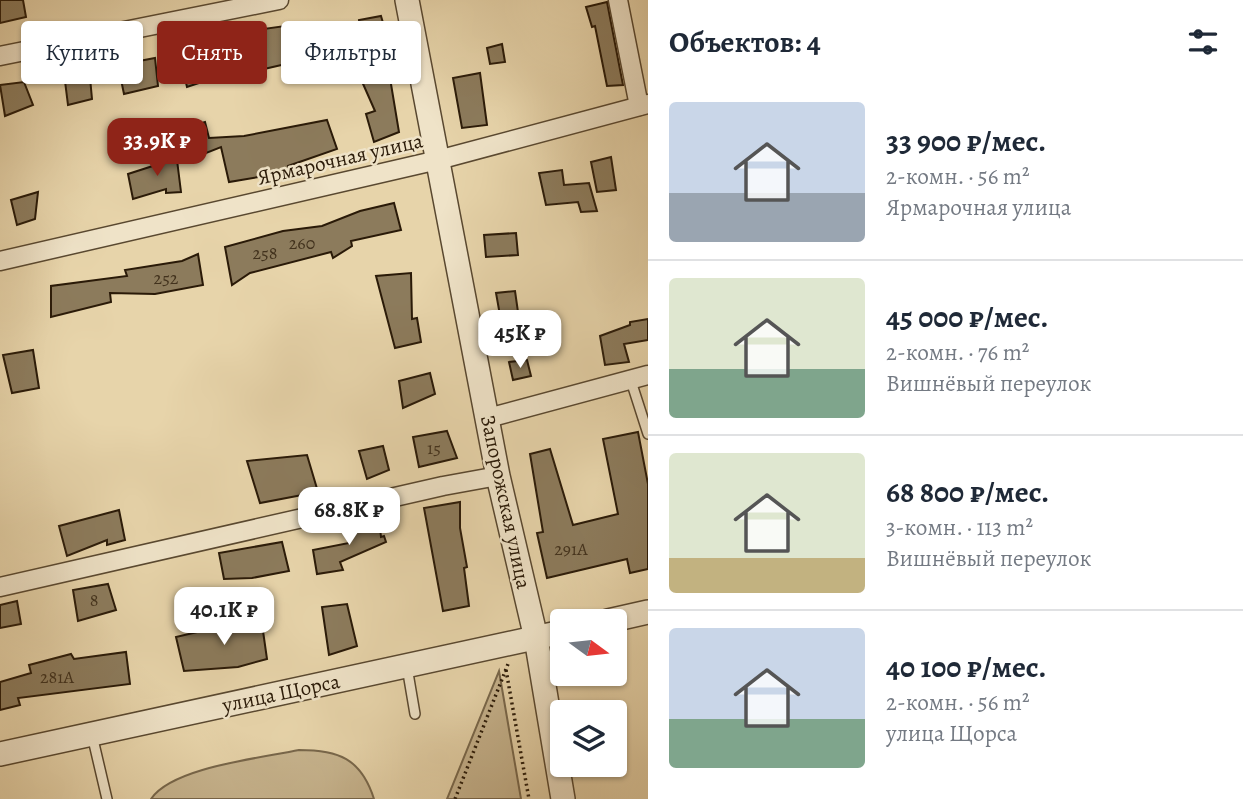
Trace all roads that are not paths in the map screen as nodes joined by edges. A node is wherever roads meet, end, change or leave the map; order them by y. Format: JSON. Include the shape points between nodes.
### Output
{"nodes":[{"id":1,"x":279,"y":0,"type":"edge"},
{"id":2,"x":407,"y":0,"type":"edge"},
{"id":3,"x":618,"y":0,"type":"edge"},
{"id":4,"x":0,"y":56,"type":"edge"},
{"id":5,"x":644,"y":105,"type":"edge"},
{"id":6,"x":439,"y":160,"type":"junction"},
{"id":7,"x":0,"y":261,"type":"edge"},
{"id":8,"x":648,"y":375,"type":"edge"},
{"id":9,"x":631,"y":381,"type":"junction"},
{"id":10,"x":488,"y":418,"type":"junction"},
{"id":11,"x":648,"y":434,"type":"edge"},
{"id":12,"x":498,"y":476,"type":"junction"},
{"id":13,"x":0,"y":587,"type":"edge"},
{"id":14,"x":648,"y":612,"type":"edge"},
{"id":15,"x":627,"y":617,"type":"edge"},
{"id":16,"x":550,"y":635,"type":"edge"},
{"id":17,"x":526,"y":641,"type":"junction"},
{"id":18,"x":407,"y":667,"type":"junction"},
{"id":19,"x":415,"y":714,"type":"dead end"},
{"id":20,"x":92,"y":733,"type":"junction"},
{"id":21,"x":0,"y":754,"type":"edge"},
{"id":22,"x":107,"y":799,"type":"edge"},
{"id":23,"x":563,"y":799,"type":"edge"}],
"edges":[{"from":1,"to":4,"type":"street"},
{"from":2,"to":6,"type":"street","name":"Запорожская улица"},
{"from":3,"to":5,"type":"street"},
{"from":5,"to":6,"type":"street","name":"Ярмарочная улица"},
{"from":6,"to":7,"type":"street","name":"Ярмарочная улица"},
{"from":6,"to":10,"type":"street","name":"Запорожская улица"},
{"from":8,"to":9,"type":"street"},
{"from":9,"to":10,"type":"street"},
{"from":9,"to":11,"type":"lane"},
{"from":10,"to":12,"type":"street","name":"Запорожская улица"},
{"from":12,"to":13,"type":"street"},
{"from":12,"to":17,"type":"street","name":"Запорожская улица"},
{"from":14,"to":15,"type":"street"},
{"from":16,"to":17,"type":"street","name":"улица Щорса"},
{"from":17,"to":18,"type":"street","name":"улица Щорса"},
{"from":17,"to":23,"type":"street","name":"Запорожская улица"},
{"from":18,"to":19,"type":"lane"},
{"from":18,"to":20,"type":"street","name":"улица Щорса"},
{"from":20,"to":21,"type":"street","name":"улица Щорса"},
{"from":20,"to":22,"type":"lane"}]}
